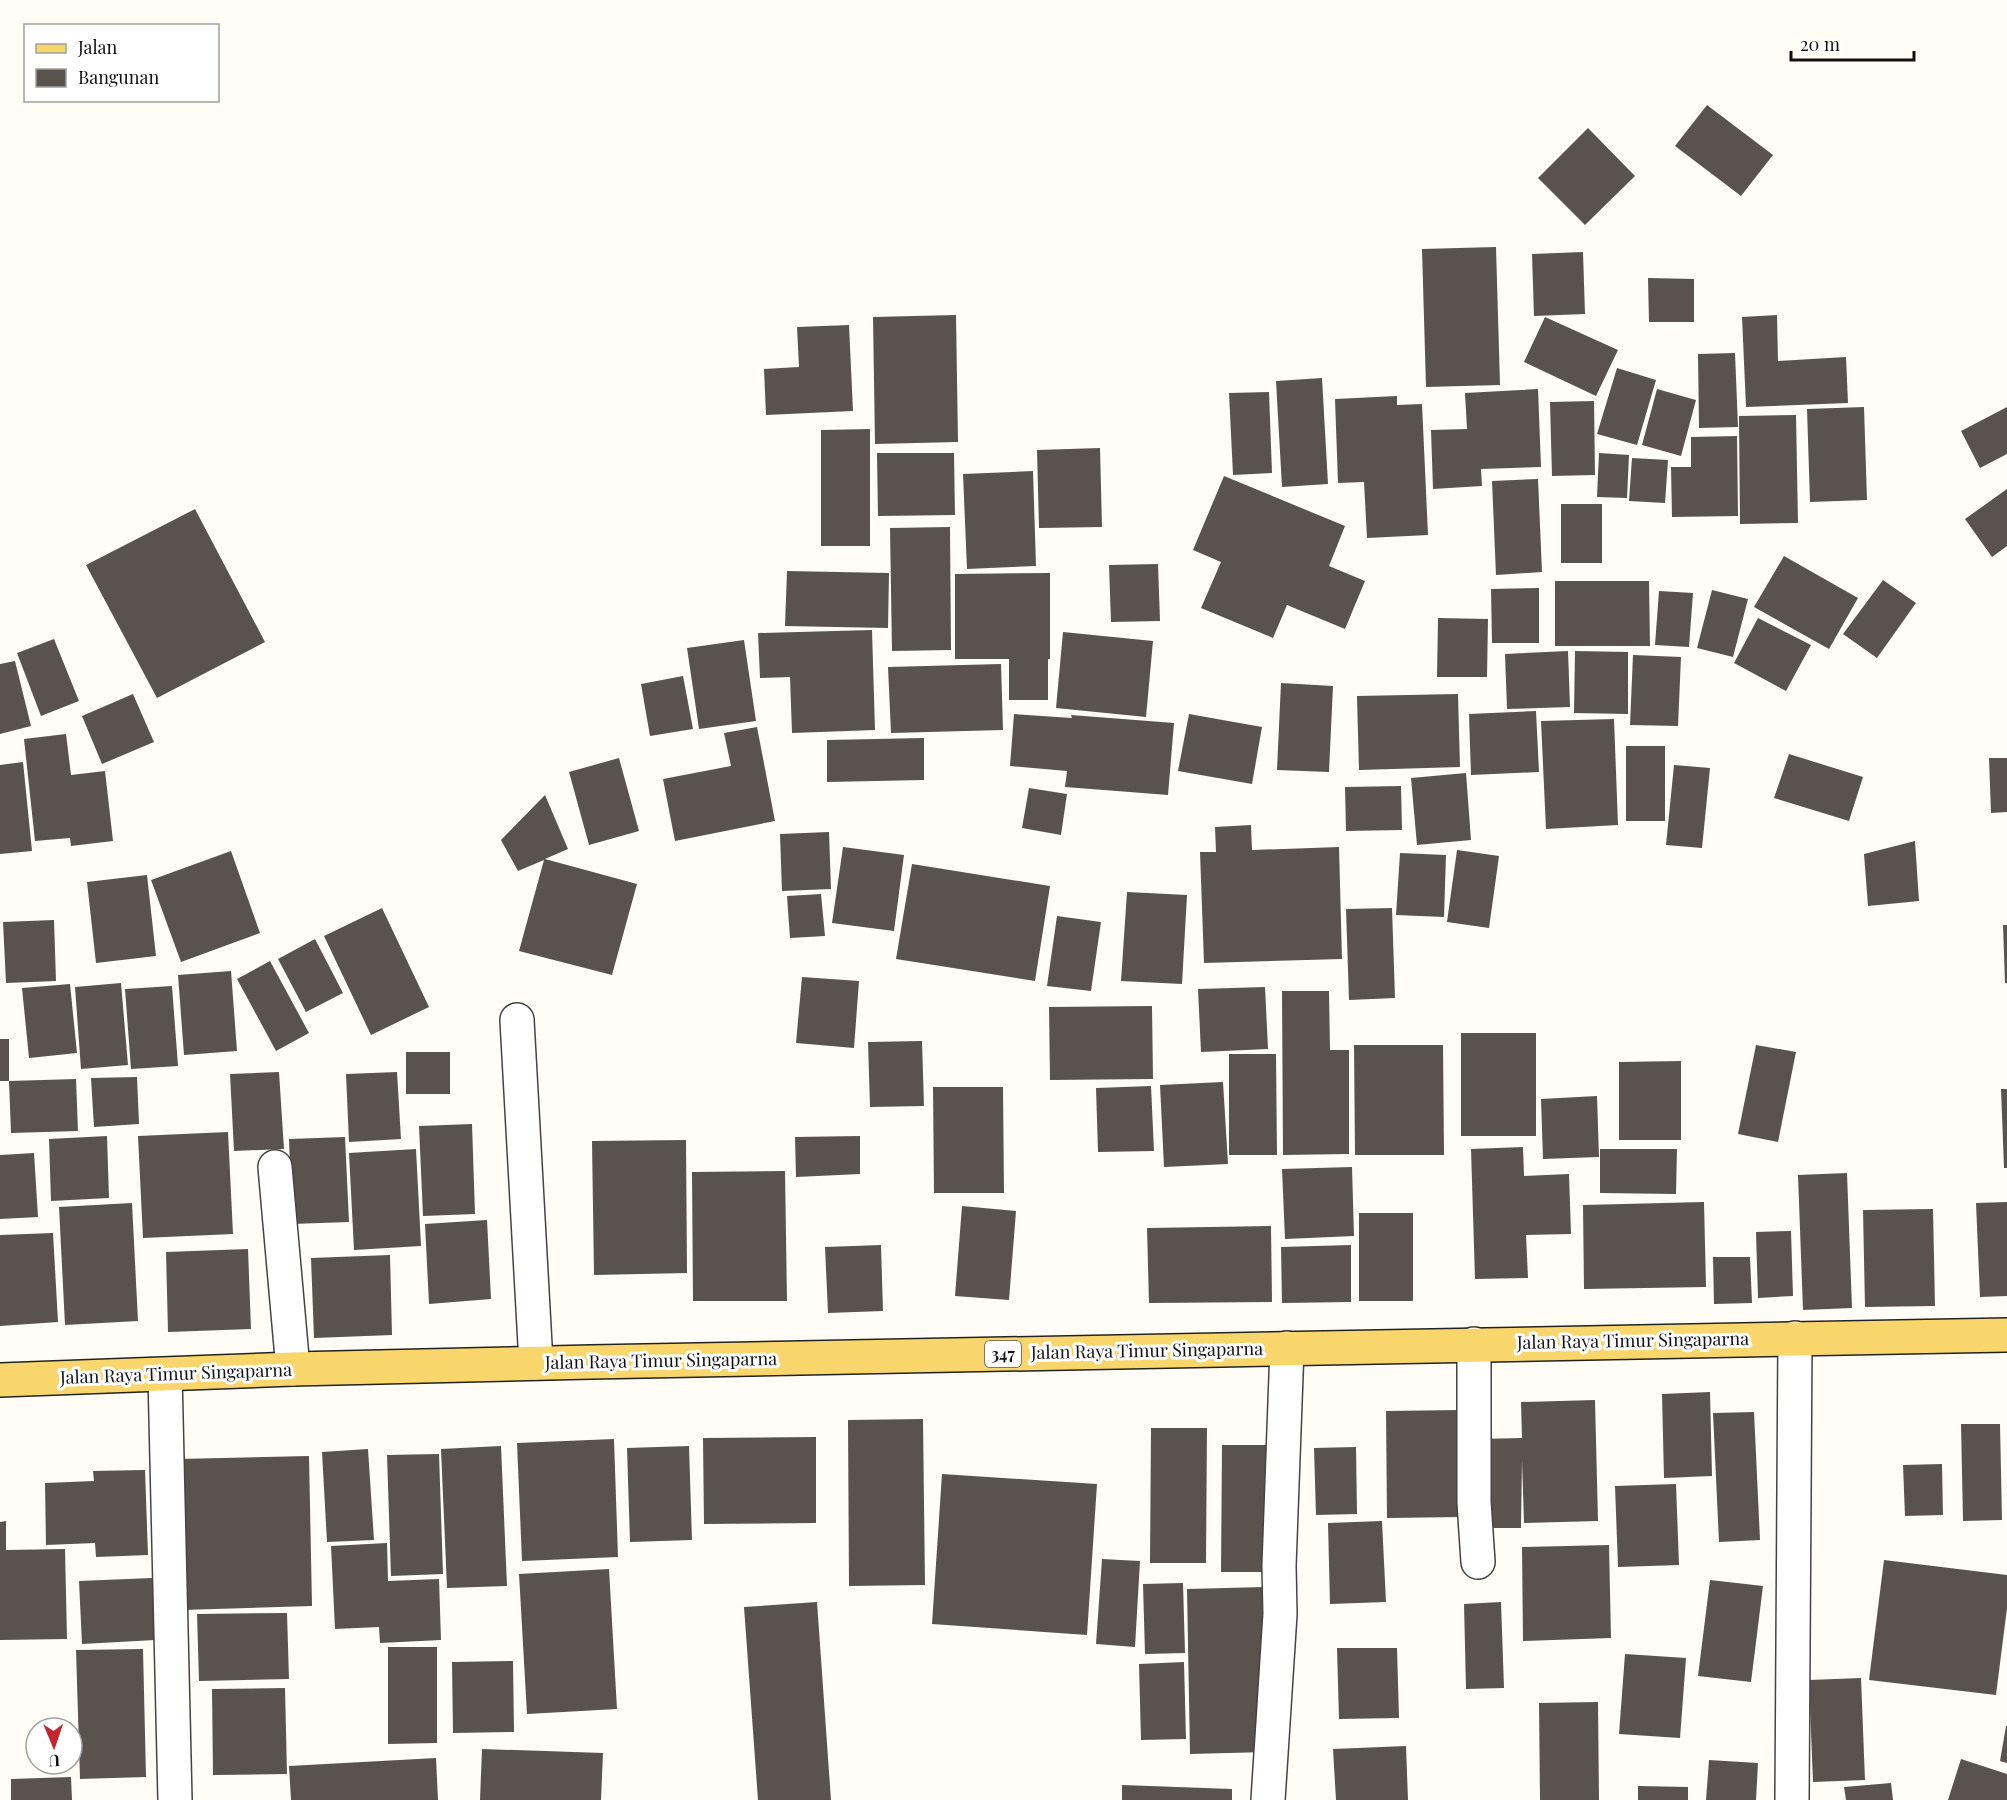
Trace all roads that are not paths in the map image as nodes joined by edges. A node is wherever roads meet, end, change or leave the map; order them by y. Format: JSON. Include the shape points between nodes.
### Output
{"nodes":[{"id":1,"x":517,"y":1020,"type":"dead end"},
{"id":2,"x":275,"y":1167,"type":"dead end"},
{"id":3,"x":2007,"y":1335,"type":"edge"},
{"id":4,"x":1795,"y":1338,"type":"junction"},
{"id":5,"x":1474,"y":1344,"type":"junction"},
{"id":6,"x":1287,"y":1348,"type":"junction"},
{"id":7,"x":536,"y":1364,"type":"junction"},
{"id":8,"x":292,"y":1369,"type":"junction"},
{"id":9,"x":165,"y":1375,"type":"junction"},
{"id":10,"x":0,"y":1380,"type":"edge"},
{"id":11,"x":1478,"y":1562,"type":"dead end"},
{"id":12,"x":174,"y":1800,"type":"edge"},
{"id":13,"x":1268,"y":1800,"type":"edge"},
{"id":14,"x":1792,"y":1800,"type":"edge"}],
"edges":[{"from":1,"to":7,"type":"street"},
{"from":2,"to":8,"type":"street"},
{"from":3,"to":4,"type":"main road","name":"Jalan Raya Timur Singaparna","number":"347"},
{"from":4,"to":5,"type":"main road","name":"Jalan Raya Timur Singaparna","number":"347"},
{"from":4,"to":14,"type":"street"},
{"from":5,"to":6,"type":"main road","name":"Jalan Raya Timur Singaparna","number":"347"},
{"from":5,"to":11,"type":"street","via":[[1473,1502]]},
{"from":6,"to":7,"type":"main road","name":"Jalan Raya Timur Singaparna","number":"347"},
{"from":6,"to":13,"type":"street","via":[[1280,1614]]},
{"from":7,"to":8,"type":"main road","name":"Jalan Raya Timur Singaparna","number":"347"},
{"from":8,"to":9,"type":"main road","name":"Jalan Raya Timur Singaparna","number":"347"},
{"from":9,"to":10,"type":"main road","name":"Jalan Raya Timur Singaparna","number":"347"},
{"from":9,"to":12,"type":"street"}]}
